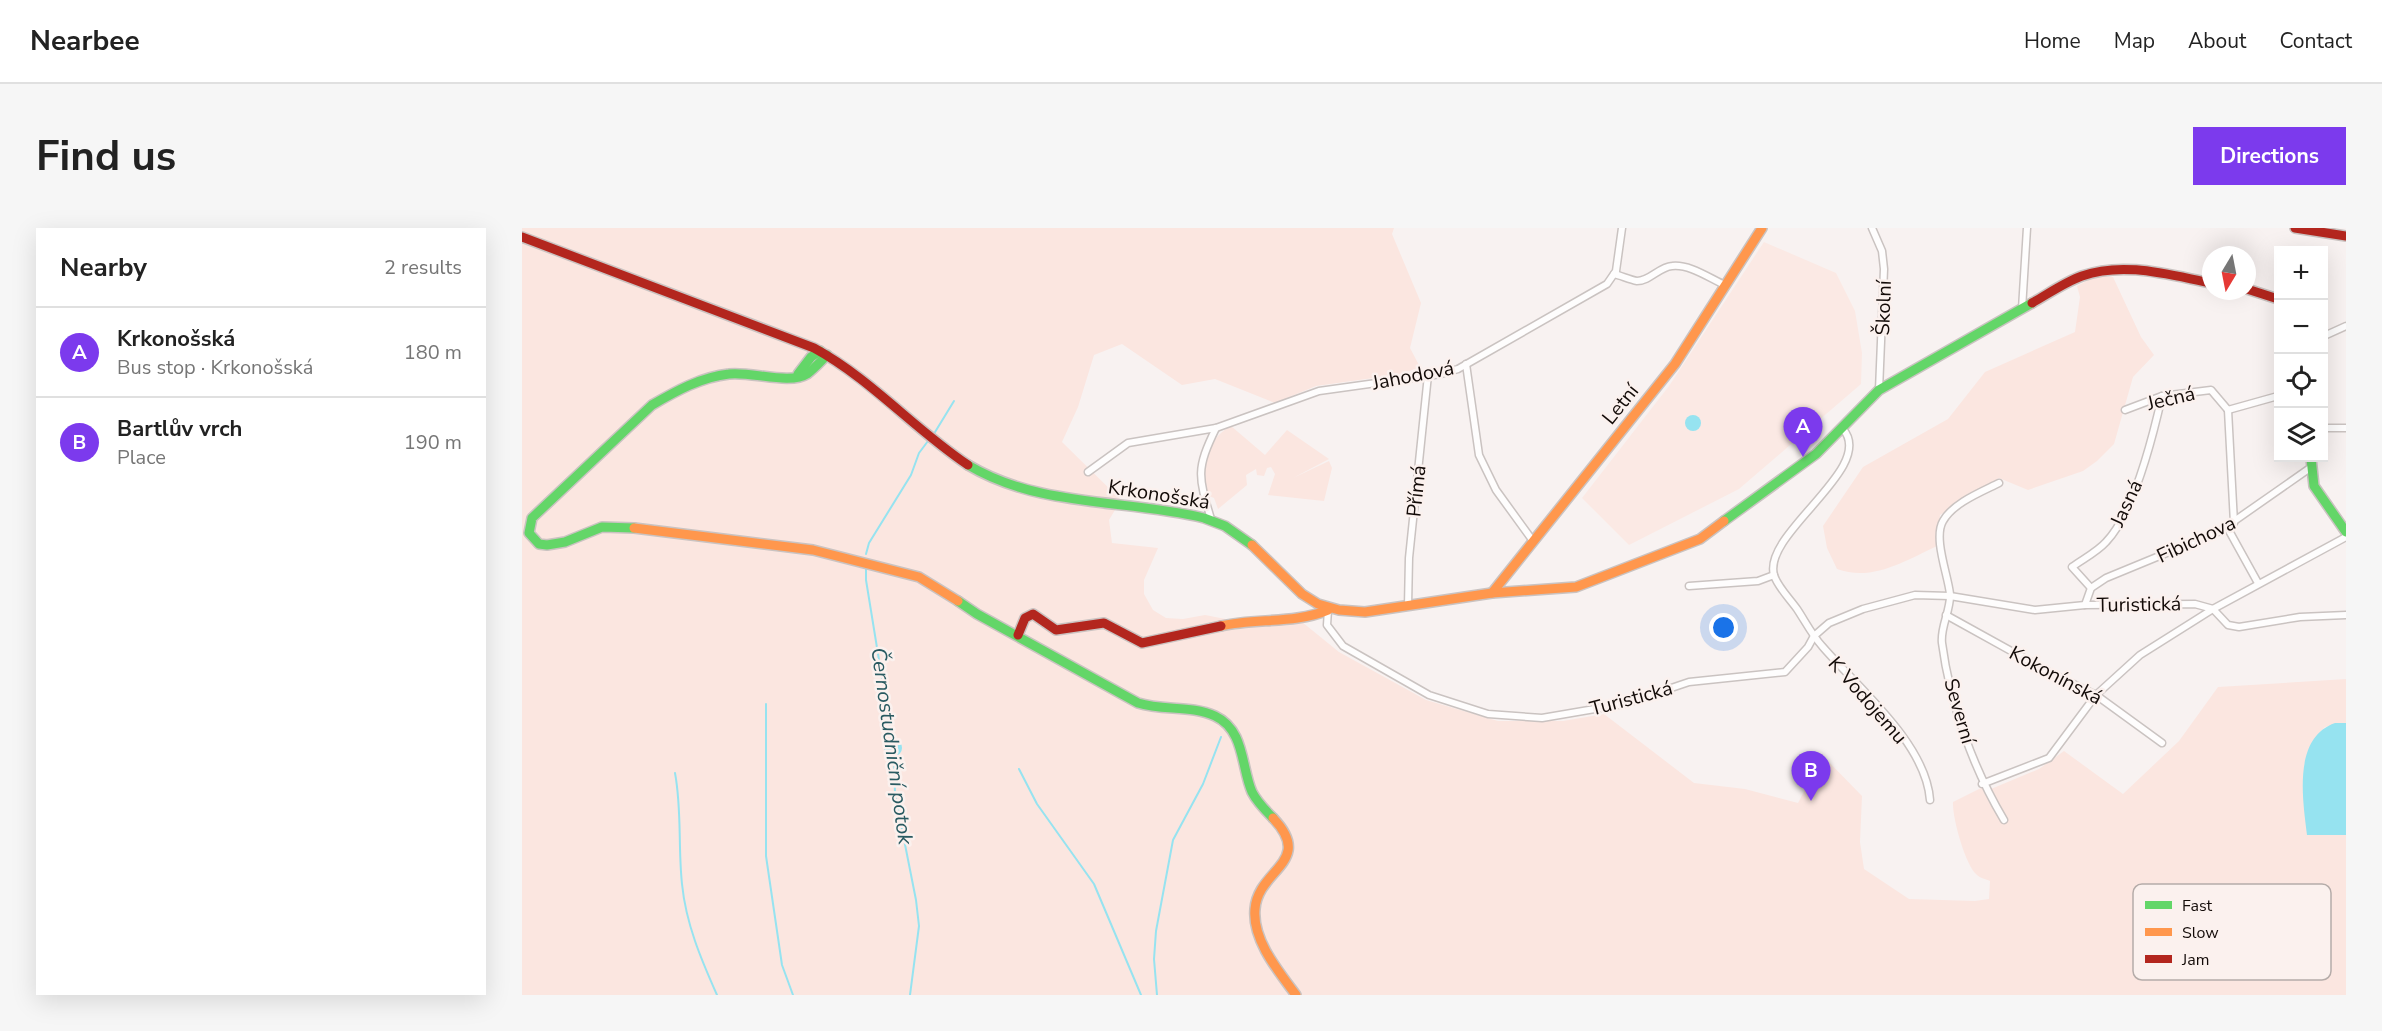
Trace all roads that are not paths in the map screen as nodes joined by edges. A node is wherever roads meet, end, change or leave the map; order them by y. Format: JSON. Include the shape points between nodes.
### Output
{"nodes":[{"id":1,"x":1622,"y":228,"type":"edge"},
{"id":2,"x":1762,"y":228,"type":"edge"},
{"id":3,"x":1872,"y":228,"type":"edge"},
{"id":4,"x":2027,"y":228,"type":"edge"},
{"id":5,"x":2295,"y":228,"type":"edge"},
{"id":6,"x":2346,"y":236,"type":"edge"},
{"id":7,"x":522,"y":237,"type":"edge"},
{"id":8,"x":1614,"y":274,"type":"junction"},
{"id":9,"x":2202,"y":281,"type":"edge"},
{"id":10,"x":1725,"y":285,"type":"junction"},
{"id":11,"x":2256,"y":292,"type":"edge"},
{"id":12,"x":2274,"y":298,"type":"edge"},
{"id":13,"x":2022,"y":309,"type":"junction"},
{"id":14,"x":2346,"y":326,"type":"edge"},
{"id":15,"x":2328,"y":334,"type":"edge"},
{"id":16,"x":796,"y":338,"type":"junction"},
{"id":17,"x":824,"y":353,"type":"junction"},
{"id":18,"x":808,"y":362,"type":"junction"},
{"id":19,"x":1466,"y":364,"type":"junction"},
{"id":20,"x":1428,"y":375,"type":"junction"},
{"id":21,"x":791,"y":378,"type":"junction"},
{"id":22,"x":1879,"y":390,"type":"junction"},
{"id":23,"x":2162,"y":396,"type":"junction"},
{"id":24,"x":2274,"y":397,"type":"edge"},
{"id":25,"x":2125,"y":410,"type":"dead end"},
{"id":26,"x":2228,"y":410,"type":"junction"},
{"id":27,"x":1216,"y":428,"type":"junction"},
{"id":28,"x":2328,"y":428,"type":"edge"},
{"id":29,"x":2346,"y":428,"type":"edge"},
{"id":30,"x":1843,"y":429,"type":"junction"},
{"id":31,"x":2311,"y":462,"type":"edge"},
{"id":32,"x":2310,"y":468,"type":"junction"},
{"id":33,"x":1088,"y":472,"type":"dead end"},
{"id":34,"x":1999,"y":483,"type":"dead end"},
{"id":35,"x":532,"y":518,"type":"junction"},
{"id":36,"x":1211,"y":519,"type":"junction"},
{"id":37,"x":2234,"y":523,"type":"junction"},
{"id":38,"x":522,"y":525,"type":"edge"},
{"id":39,"x":2227,"y":527,"type":"junction"},
{"id":40,"x":2346,"y":532,"type":"edge"},
{"id":41,"x":2346,"y":537,"type":"edge"},
{"id":42,"x":1533,"y":541,"type":"junction"},
{"id":43,"x":1774,"y":575,"type":"junction"},
{"id":44,"x":2258,"y":584,"type":"junction"},
{"id":45,"x":1689,"y":586,"type":"dead end"},
{"id":46,"x":2091,"y":588,"type":"junction"},
{"id":47,"x":1492,"y":593,"type":"junction"},
{"id":48,"x":1950,"y":596,"type":"junction"},
{"id":49,"x":2085,"y":605,"type":"junction"},
{"id":50,"x":1408,"y":606,"type":"junction"},
{"id":51,"x":2213,"y":609,"type":"junction"},
{"id":52,"x":1328,"y":610,"type":"junction"},
{"id":53,"x":1946,"y":615,"type":"junction"},
{"id":54,"x":2346,"y":615,"type":"edge"},
{"id":55,"x":1018,"y":635,"type":"junction"},
{"id":56,"x":1814,"y":636,"type":"junction"},
{"id":57,"x":2096,"y":695,"type":"junction"},
{"id":58,"x":2162,"y":743,"type":"dead end"},
{"id":59,"x":1982,"y":784,"type":"junction"},
{"id":60,"x":1930,"y":800,"type":"dead end"},
{"id":61,"x":2004,"y":820,"type":"dead end"},
{"id":62,"x":1296,"y":995,"type":"edge"}],
"edges":[{"from":1,"to":8,"type":"street"},
{"from":2,"to":10,"type":"street","name":"Letní"},
{"from":3,"to":22,"type":"street","name":"Školní","via":[[1882,251],[1884,269]]},
{"from":4,"to":13,"type":"street"},
{"from":5,"to":6,"type":"street"},
{"from":7,"to":16,"type":"street","name":"Krkonošská"},
{"from":8,"to":10,"type":"street","via":[[1636,281],[1674,266],[1689,268]]},
{"from":8,"to":19,"type":"street","name":"Jahodová","via":[[1598,291]]},
{"from":9,"to":13,"type":"street","name":"Krkonošská","via":[[2110,269],[2079,278]]},
{"from":10,"to":42,"type":"street","name":"Letní","via":[[1675,364]]},
{"from":11,"to":12,"type":"street"},
{"from":13,"to":22,"type":"street","name":"Krkonošská"},
{"from":14,"to":15,"type":"street"},
{"from":16,"to":17,"type":"street","name":"Krkonošská"},
{"from":16,"to":18,"type":"street","via":[[804,347]]},
{"from":17,"to":18,"type":"street","via":[[810,357]]},
{"from":17,"to":21,"type":"street","via":[[807,374]]},
{"from":17,"to":36,"type":"street","name":"Krkonošská","via":[[951,455],[984,474],[1016,486],[1106,505]]},
{"from":18,"to":21,"type":"street","via":[[804,370]]},
{"from":19,"to":20,"type":"street","name":"Jahodová"},
{"from":19,"to":42,"type":"street","via":[[1479,455],[1496,490]]},
{"from":20,"to":27,"type":"street","name":"Jahodová","via":[[1318,391]]},
{"from":20,"to":50,"type":"street","name":"Přímá","via":[[1409,558]]},
{"from":21,"to":35,"type":"street","via":[[726,373],[664,398]]},
{"from":22,"to":30,"type":"street","name":"Krkonošská"},
{"from":23,"to":25,"type":"street","name":"Ječná"},
{"from":23,"to":26,"type":"street","name":"Ječná","via":[[2211,390]]},
{"from":23,"to":46,"type":"street","name":"Jasná","via":[[2151,447],[2120,521],[2106,542],[2072,567]]},
{"from":24,"to":26,"type":"street"},
{"from":26,"to":37,"type":"street"},
{"from":27,"to":33,"type":"street","name":"Jahodová","via":[[1128,443]]},
{"from":27,"to":36,"type":"street","via":[[1199,472]]},
{"from":28,"to":29,"type":"street"},
{"from":30,"to":43,"type":"street","via":[[1850,443],[1849,452],[1824,495],[1780,544],[1773,559]]},
{"from":30,"to":47,"type":"street","name":"Krkonošská","via":[[1816,454],[1700,540],[1576,587]]},
{"from":31,"to":32,"type":"street"},
{"from":32,"to":37,"type":"street","name":"Fibichova"},
{"from":32,"to":40,"type":"street","via":[[2316,491]]},
{"from":34,"to":48,"type":"street","via":[[1948,514],[1941,524],[1939,534]]},
{"from":35,"to":38,"type":"street"},
{"from":35,"to":55,"type":"street","via":[[529,534],[536,543],[549,547],[594,528],[612,525],[813,550],[919,577]]},
{"from":36,"to":52,"type":"street","name":"Krkonošská","via":[[1245,538],[1302,594]]},
{"from":37,"to":39,"type":"street","name":"Fibichova"},
{"from":39,"to":44,"type":"street"},
{"from":39,"to":46,"type":"street","name":"Fibichova"},
{"from":41,"to":44,"type":"street"},
{"from":42,"to":47,"type":"street","name":"Letní"},
{"from":43,"to":45,"type":"street","via":[[1758,581]]},
{"from":43,"to":56,"type":"street","name":"K Vodojemu"},
{"from":44,"to":51,"type":"street"},
{"from":46,"to":49,"type":"street"},
{"from":47,"to":50,"type":"street","name":"Krkonošská"},
{"from":48,"to":49,"type":"street","name":"Turistická","via":[[2021,609]]},
{"from":48,"to":53,"type":"street","name":"Severní"},
{"from":48,"to":56,"type":"street","name":"Turistická","via":[[1915,595],[1863,609],[1829,623]]},
{"from":49,"to":51,"type":"street","name":"Turistická","via":[[2178,602]]},
{"from":50,"to":52,"type":"street","name":"Krkonošská","via":[[1355,612]]},
{"from":51,"to":54,"type":"street","via":[[2228,625],[2239,627],[2300,617]]},
{"from":51,"to":57,"type":"street","via":[[2140,655]]},
{"from":52,"to":55,"type":"street","via":[[1311,617],[1246,620],[1142,642],[1101,623],[1056,630],[1033,614],[1025,618]]},
{"from":52,"to":56,"type":"street","name":"Turistická","via":[[1327,625],[1343,646],[1429,695],[1488,714],[1523,718],[1624,704],[1689,682],[1785,672]]},
{"from":53,"to":57,"type":"street","name":"Kokonínská"},
{"from":53,"to":59,"type":"street","name":"Severní","via":[[1941,641],[1954,699]]},
{"from":55,"to":62,"type":"street","via":[[1138,703],[1152,709],[1210,714],[1230,726],[1254,797],[1287,837],[1286,859],[1259,894],[1255,917],[1271,959]]},
{"from":56,"to":60,"type":"street","name":"K Vodojemu","via":[[1897,728],[1929,785]]},
{"from":57,"to":58,"type":"street","name":"Kokonínská"},
{"from":57,"to":59,"type":"street","via":[[2049,758]]},
{"from":59,"to":61,"type":"street","name":"Severní"}]}
